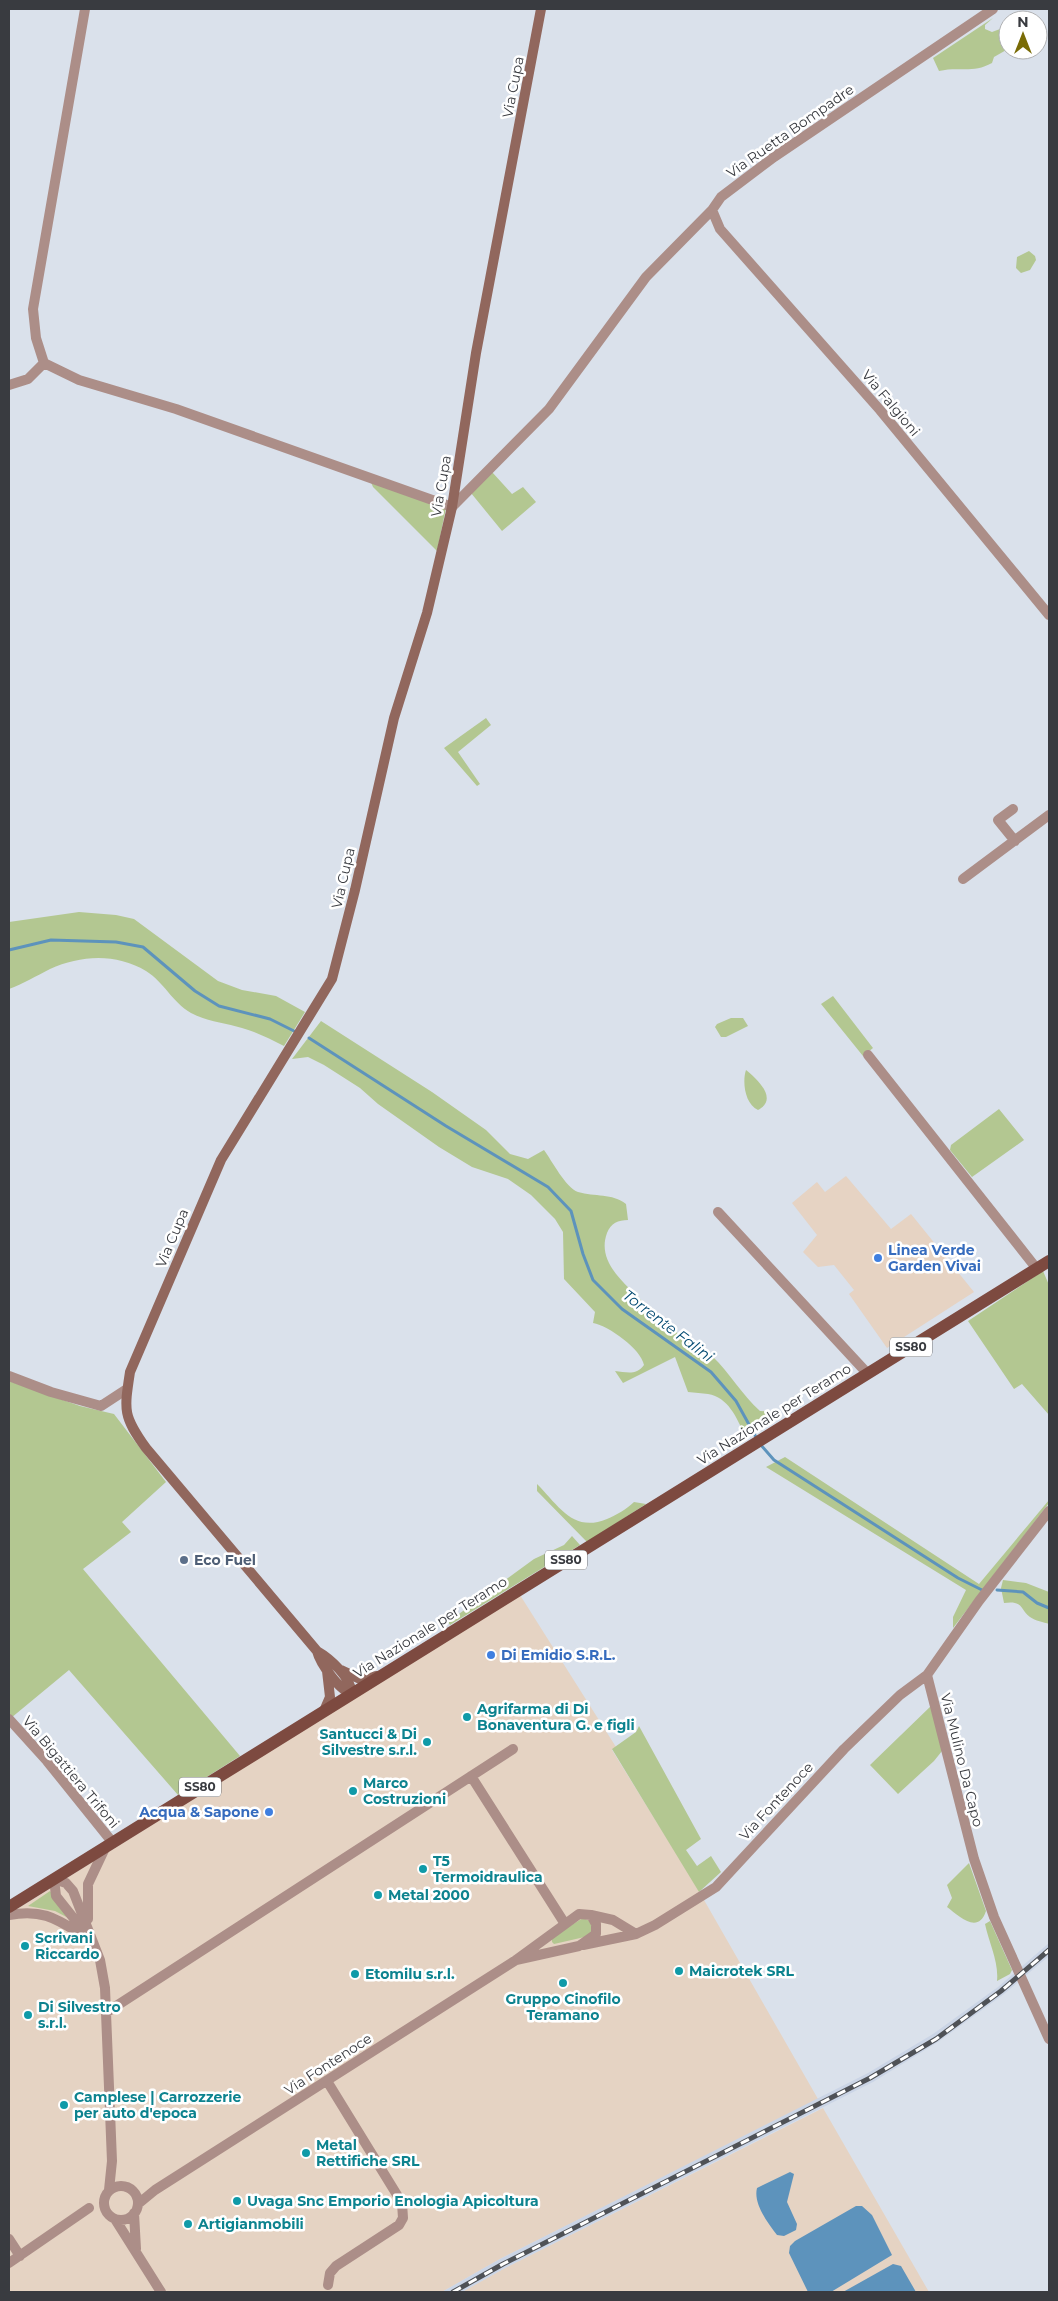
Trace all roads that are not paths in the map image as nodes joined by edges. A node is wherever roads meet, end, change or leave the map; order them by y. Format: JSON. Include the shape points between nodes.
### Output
{"nodes":[{"id":1,"x":85,"y":9,"type":"edge"},
{"id":2,"x":542,"y":9,"type":"edge"},
{"id":3,"x":993,"y":9,"type":"edge"},
{"id":4,"x":712,"y":210,"type":"junction"},
{"id":5,"x":44,"y":363,"type":"junction"},
{"id":6,"x":9,"y":385,"type":"edge"},
{"id":7,"x":452,"y":507,"type":"junction"},
{"id":8,"x":1049,"y":615,"type":"edge"},
{"id":9,"x":1014,"y":809,"type":"dead end"},
{"id":10,"x":1049,"y":815,"type":"edge"},
{"id":11,"x":1015,"y":841,"type":"junction"},
{"id":12,"x":963,"y":879,"type":"dead end"},
{"id":13,"x":868,"y":1055,"type":"dead end"},
{"id":14,"x":718,"y":1212,"type":"dead end"},
{"id":15,"x":1049,"y":1261,"type":"edge"},
{"id":16,"x":1037,"y":1269,"type":"junction"},
{"id":17,"x":867,"y":1373,"type":"junction"},
{"id":18,"x":9,"y":1376,"type":"edge"},
{"id":19,"x":127,"y":1390,"type":"junction"},
{"id":20,"x":1049,"y":1511,"type":"edge"},
{"id":21,"x":331,"y":1668,"type":"junction"},
{"id":22,"x":384,"y":1674,"type":"junction"},
{"id":23,"x":928,"y":1675,"type":"junction"},
{"id":24,"x":352,"y":1693,"type":"junction"},
{"id":25,"x":324,"y":1711,"type":"junction"},
{"id":26,"x":9,"y":1719,"type":"edge"},
{"id":27,"x":514,"y":1749,"type":"dead end"},
{"id":28,"x":471,"y":1776,"type":"junction"},
{"id":29,"x":109,"y":1845,"type":"junction"},
{"id":30,"x":54,"y":1879,"type":"junction"},
{"id":31,"x":9,"y":1908,"type":"edge"},
{"id":32,"x":9,"y":1915,"type":"edge"},
{"id":33,"x":591,"y":1915,"type":"junction"},
{"id":34,"x":565,"y":1924,"type":"junction"},
{"id":35,"x":636,"y":1934,"type":"junction"},
{"id":36,"x":91,"y":1940,"type":"junction"},
{"id":37,"x":579,"y":1946,"type":"junction"},
{"id":38,"x":516,"y":1960,"type":"junction"},
{"id":39,"x":107,"y":2012,"type":"junction"},
{"id":40,"x":1048,"y":2035,"type":"edge"},
{"id":41,"x":327,"y":2081,"type":"junction"},
{"id":42,"x":112,"y":2161,"type":"junction"},
{"id":43,"x":128,"y":2188,"type":"junction"},
{"id":44,"x":155,"y":2190,"type":"junction"},
{"id":45,"x":106,"y":2194,"type":"junction"},
{"id":46,"x":89,"y":2208,"type":"junction"},
{"id":47,"x":136,"y":2209,"type":"junction"},
{"id":48,"x":110,"y":2216,"type":"junction"},
{"id":49,"x":9,"y":2239,"type":"edge"},
{"id":50,"x":137,"y":2252,"type":"junction"},
{"id":51,"x":20,"y":2256,"type":"junction"},
{"id":52,"x":9,"y":2263,"type":"edge"},
{"id":53,"x":328,"y":2284,"type":"dead end"},
{"id":54,"x":161,"y":2292,"type":"edge"}],
"edges":[{"from":1,"to":5,"type":"street","via":[[33,309],[36,338]]},
{"from":2,"to":7,"type":"street","name":"Via Cupa","via":[[476,353]]},
{"from":3,"to":4,"type":"street","name":"Via Ruetta Bompadre","via":[[774,157],[721,197]]},
{"from":4,"to":7,"type":"street","name":"Via Ruetta Bompadre","via":[[646,277],[549,409]]},
{"from":4,"to":8,"type":"street","name":"Via Falgioni","via":[[720,229],[880,410]]},
{"from":5,"to":6,"type":"street","via":[[28,379]]},
{"from":5,"to":7,"type":"street","via":[[79,380],[176,408]]},
{"from":7,"to":19,"type":"street","name":"Via Cupa","via":[[427,613],[394,718],[332,979],[221,1160],[130,1372]]},
{"from":9,"to":11,"type":"street","via":[[998,820]]},
{"from":10,"to":11,"type":"street"},
{"from":11,"to":12,"type":"street"},
{"from":13,"to":16,"type":"street"},
{"from":14,"to":17,"type":"street","name":"Via Nazionale per Teramo"},
{"from":15,"to":16,"type":"main road","name":"Via Nazionale per Teramo","number":"SS80"},
{"from":16,"to":17,"type":"main road","name":"Via Nazionale per Teramo","number":"SS80"},
{"from":17,"to":22,"type":"main road","name":"Via Nazionale per Teramo","number":"SS80"},
{"from":18,"to":19,"type":"street","via":[[101,1406]]},
{"from":19,"to":21,"type":"street","name":"Via Cupa","via":[[129,1424],[146,1448]]},
{"from":20,"to":23,"type":"street"},
{"from":21,"to":22,"type":"street","via":[[360,1679]]},
{"from":21,"to":24,"type":"street","name":"Via Cupa","via":[[344,1690]]},
{"from":21,"to":25,"type":"street","name":"Via Cupa","via":[[330,1697]]},
{"from":22,"to":24,"type":"main road","name":"Via Nazionale per Teramo","number":"SS80"},
{"from":23,"to":35,"type":"street","name":"Via Fontenoce","via":[[900,1696],[844,1749],[716,1887]]},
{"from":23,"to":40,"type":"street","name":"Via Mulino Da Capo","via":[[974,1859],[994,1917]]},
{"from":24,"to":25,"type":"main road","name":"Via Nazionale per Teramo","number":"SS80"},
{"from":25,"to":29,"type":"main road","name":"Via Nazionale per Teramo","number":"SS80"},
{"from":26,"to":29,"type":"street","name":"Via Bigattiera Trifoni","via":[[47,1761]]},
{"from":27,"to":28,"type":"street"},
{"from":28,"to":34,"type":"street"},
{"from":28,"to":39,"type":"street"},
{"from":29,"to":30,"type":"main road","name":"Via Nazionale per Teramo","number":"SS80"},
{"from":29,"to":36,"type":"street","via":[[88,1884],[86,1907]]},
{"from":30,"to":31,"type":"main road","name":"Via Nazionale per Teramo","number":"SS80"},
{"from":30,"to":36,"type":"street","via":[[56,1896]]},
{"from":30,"to":36,"type":"street","via":[[66,1883],[73,1891]]},
{"from":32,"to":36,"type":"street","via":[[29,1912],[50,1916]]},
{"from":33,"to":34,"type":"street","name":"Via Fontenoce","via":[[579,1914]]},
{"from":33,"to":35,"type":"street","via":[[613,1920]]},
{"from":33,"to":37,"type":"street","via":[[596,1924],[596,1934]]},
{"from":34,"to":38,"type":"street","name":"Via Fontenoce"},
{"from":35,"to":37,"type":"street","name":"Via Fontenoce"},
{"from":36,"to":39,"type":"street","via":[[100,1960]]},
{"from":37,"to":38,"type":"street","name":"Via Fontenoce"},
{"from":38,"to":41,"type":"street","name":"Via Fontenoce"},
{"from":39,"to":42,"type":"street"},
{"from":41,"to":44,"type":"street","name":"Via Fontenoce"},
{"from":41,"to":53,"type":"street","via":[[402,2204],[403,2218],[399,2225],[336,2266],[330,2272]]},
{"from":42,"to":43,"type":"street"},
{"from":42,"to":45,"type":"street"},
{"from":43,"to":44,"type":"street","name":"Via Fontenoce"},
{"from":43,"to":45,"type":"street","name":"Via Fontenoce"},
{"from":43,"to":47,"type":"street"},
{"from":44,"to":47,"type":"street","name":"Via Fontenoce"},
{"from":45,"to":46,"type":"street"},
{"from":45,"to":48,"type":"street"},
{"from":46,"to":48,"type":"street","via":[[97,2208]]},
{"from":46,"to":51,"type":"street"},
{"from":47,"to":48,"type":"street","via":[[126,2220]]},
{"from":47,"to":50,"type":"street"},
{"from":48,"to":50,"type":"street"},
{"from":49,"to":51,"type":"street"},
{"from":50,"to":54,"type":"street"},
{"from":51,"to":52,"type":"street"}]}
